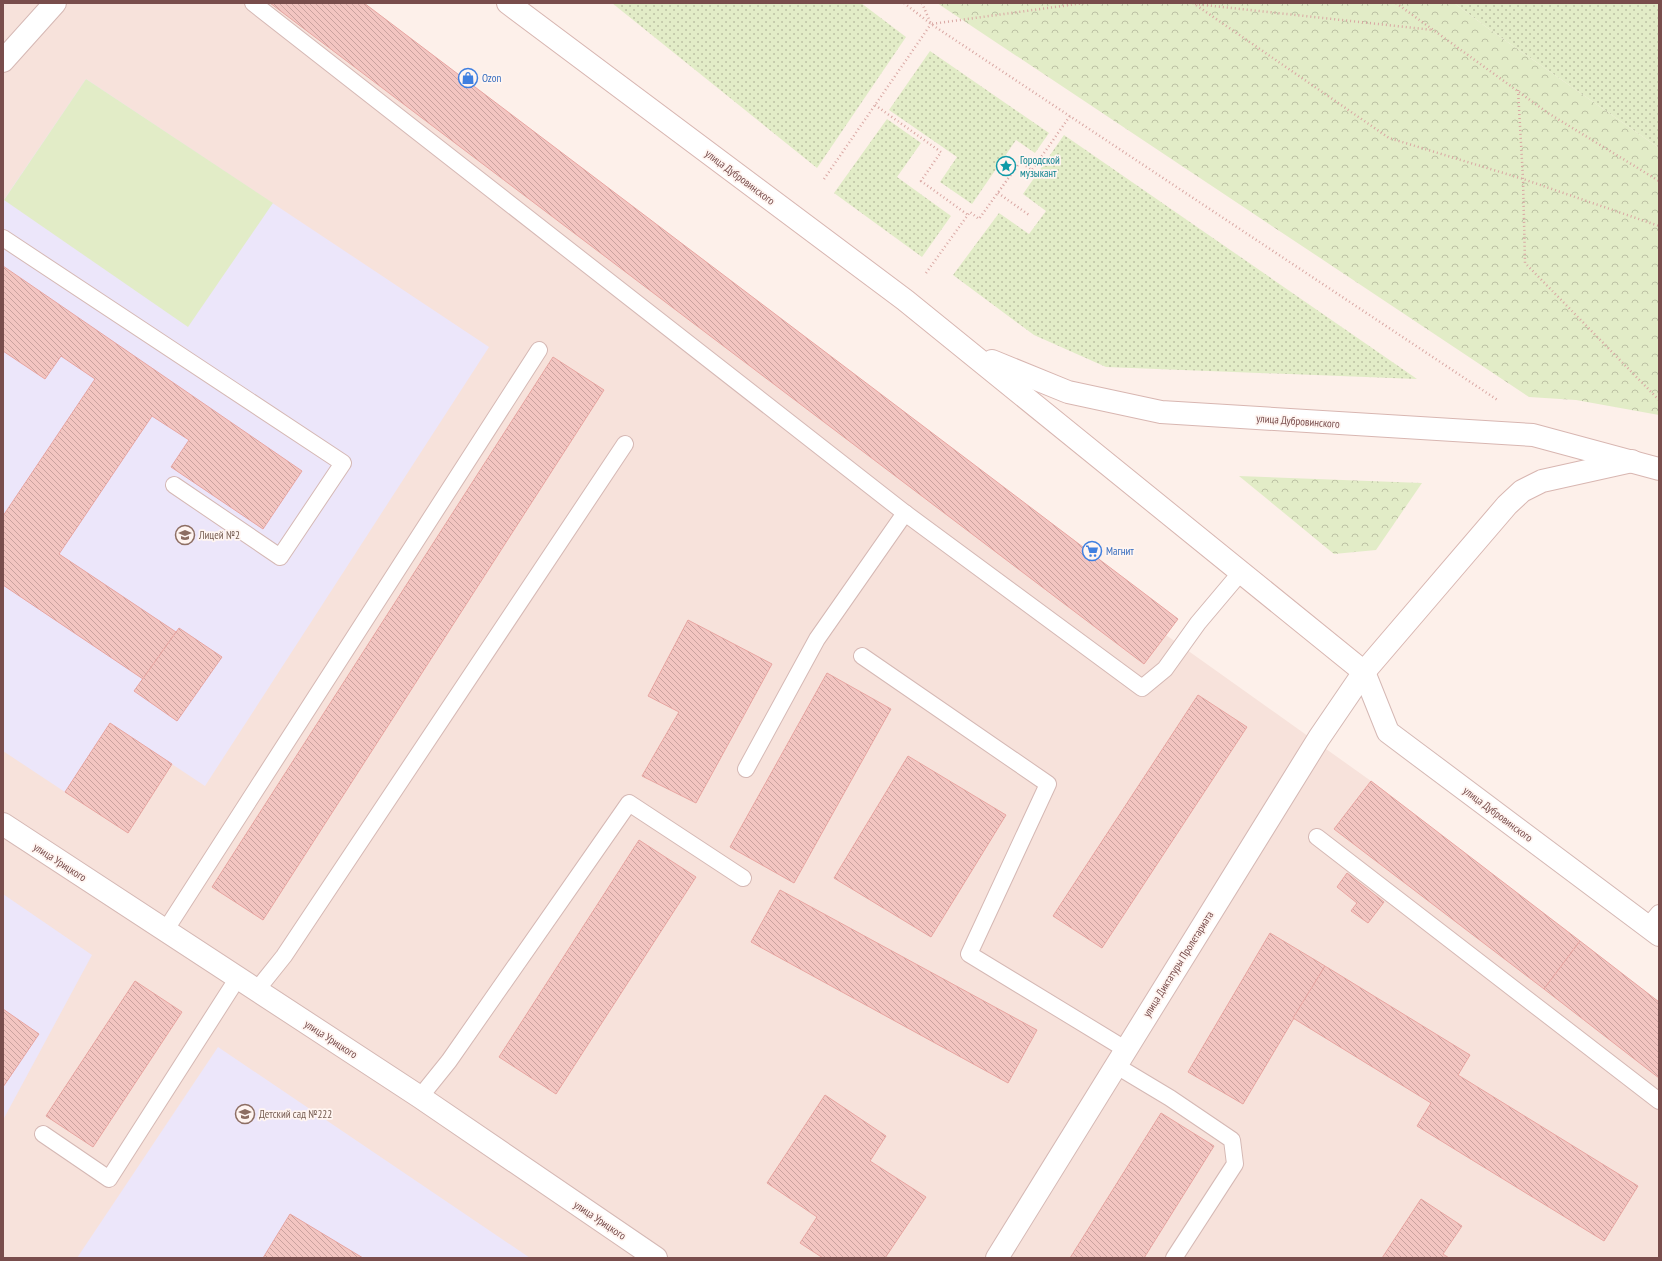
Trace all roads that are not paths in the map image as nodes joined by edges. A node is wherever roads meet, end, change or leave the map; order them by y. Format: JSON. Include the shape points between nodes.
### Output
{"nodes":[{"id":1,"x":55,"y":3,"type":"edge"},
{"id":2,"x":254,"y":3,"type":"edge"},
{"id":3,"x":508,"y":3,"type":"edge"},
{"id":4,"x":3,"y":61,"type":"edge"},
{"id":5,"x":3,"y":238,"type":"edge"},
{"id":6,"x":539,"y":350,"type":"dead end"},
{"id":7,"x":971,"y":353,"type":"junction"},
{"id":8,"x":625,"y":444,"type":"dead end"},
{"id":9,"x":1632,"y":461,"type":"junction"},
{"id":10,"x":1659,"y":469,"type":"edge"},
{"id":11,"x":174,"y":486,"type":"dead end"},
{"id":12,"x":905,"y":513,"type":"junction"},
{"id":13,"x":1241,"y":572,"type":"junction"},
{"id":14,"x":862,"y":656,"type":"dead end"},
{"id":15,"x":1364,"y":672,"type":"junction"},
{"id":16,"x":746,"y":769,"type":"dead end"},
{"id":17,"x":3,"y":824,"type":"edge"},
{"id":18,"x":1317,"y":836,"type":"dead end"},
{"id":19,"x":744,"y":878,"type":"dead end"},
{"id":20,"x":1655,"y":924,"type":"edge"},
{"id":21,"x":165,"y":931,"type":"junction"},
{"id":22,"x":237,"y":979,"type":"junction"},
{"id":23,"x":256,"y":991,"type":"junction"},
{"id":24,"x":1120,"y":1057,"type":"junction"},
{"id":25,"x":420,"y":1097,"type":"junction"},
{"id":26,"x":1659,"y":1102,"type":"edge"},
{"id":27,"x":43,"y":1134,"type":"dead end"},
{"id":28,"x":656,"y":1258,"type":"edge"},
{"id":29,"x":997,"y":1258,"type":"edge"},
{"id":30,"x":1174,"y":1258,"type":"edge"}],
"edges":[{"from":1,"to":4,"type":"main road"},
{"from":2,"to":12,"type":"lane"},
{"from":3,"to":7,"type":"main road","name":"улица Дубровинского","via":[[905,300]]},
{"from":5,"to":11,"type":"lane","via":[[343,463],[280,558]]},
{"from":6,"to":21,"type":"lane"},
{"from":7,"to":9,"type":"main road","name":"улица Дубровинского","via":[[1068,392],[1161,412],[1533,435]]},
{"from":7,"to":13,"type":"main road","name":"улица Дубровинского"},
{"from":8,"to":23,"type":"lane","via":[[289,949]]},
{"from":9,"to":10,"type":"main road","name":"улица Дубровинского"},
{"from":9,"to":15,"type":"main road","name":"улица Дубровинского","via":[[1542,481],[1522,491],[1507,504]]},
{"from":12,"to":13,"type":"lane","via":[[1142,688],[1165,669],[1198,623]]},
{"from":12,"to":16,"type":"lane","via":[[817,639]]},
{"from":13,"to":15,"type":"main road","name":"улица Дубровинского"},
{"from":14,"to":24,"type":"lane","via":[[1048,784],[969,954]]},
{"from":15,"to":20,"type":"main road","name":"улица Дубровинского","via":[[1388,732]]},
{"from":15,"to":24,"type":"main road","name":"улица Диктатуры Пролетариата","via":[[1319,738]]},
{"from":17,"to":21,"type":"main road","name":"улица Урицкого"},
{"from":18,"to":26,"type":"lane"},
{"from":19,"to":25,"type":"lane","via":[[629,803],[449,1061]]},
{"from":21,"to":22,"type":"main road","name":"улица Урицкого"},
{"from":22,"to":23,"type":"main road","name":"улица Урицкого"},
{"from":22,"to":27,"type":"lane","via":[[109,1179]]},
{"from":23,"to":25,"type":"main road","name":"улица Урицкого"},
{"from":24,"to":29,"type":"main road","name":"улица Диктатуры Пролетариата"},
{"from":24,"to":30,"type":"lane","via":[[1170,1098],[1232,1140],[1235,1164]]},
{"from":25,"to":28,"type":"main road","name":"улица Урицкого"}]}
